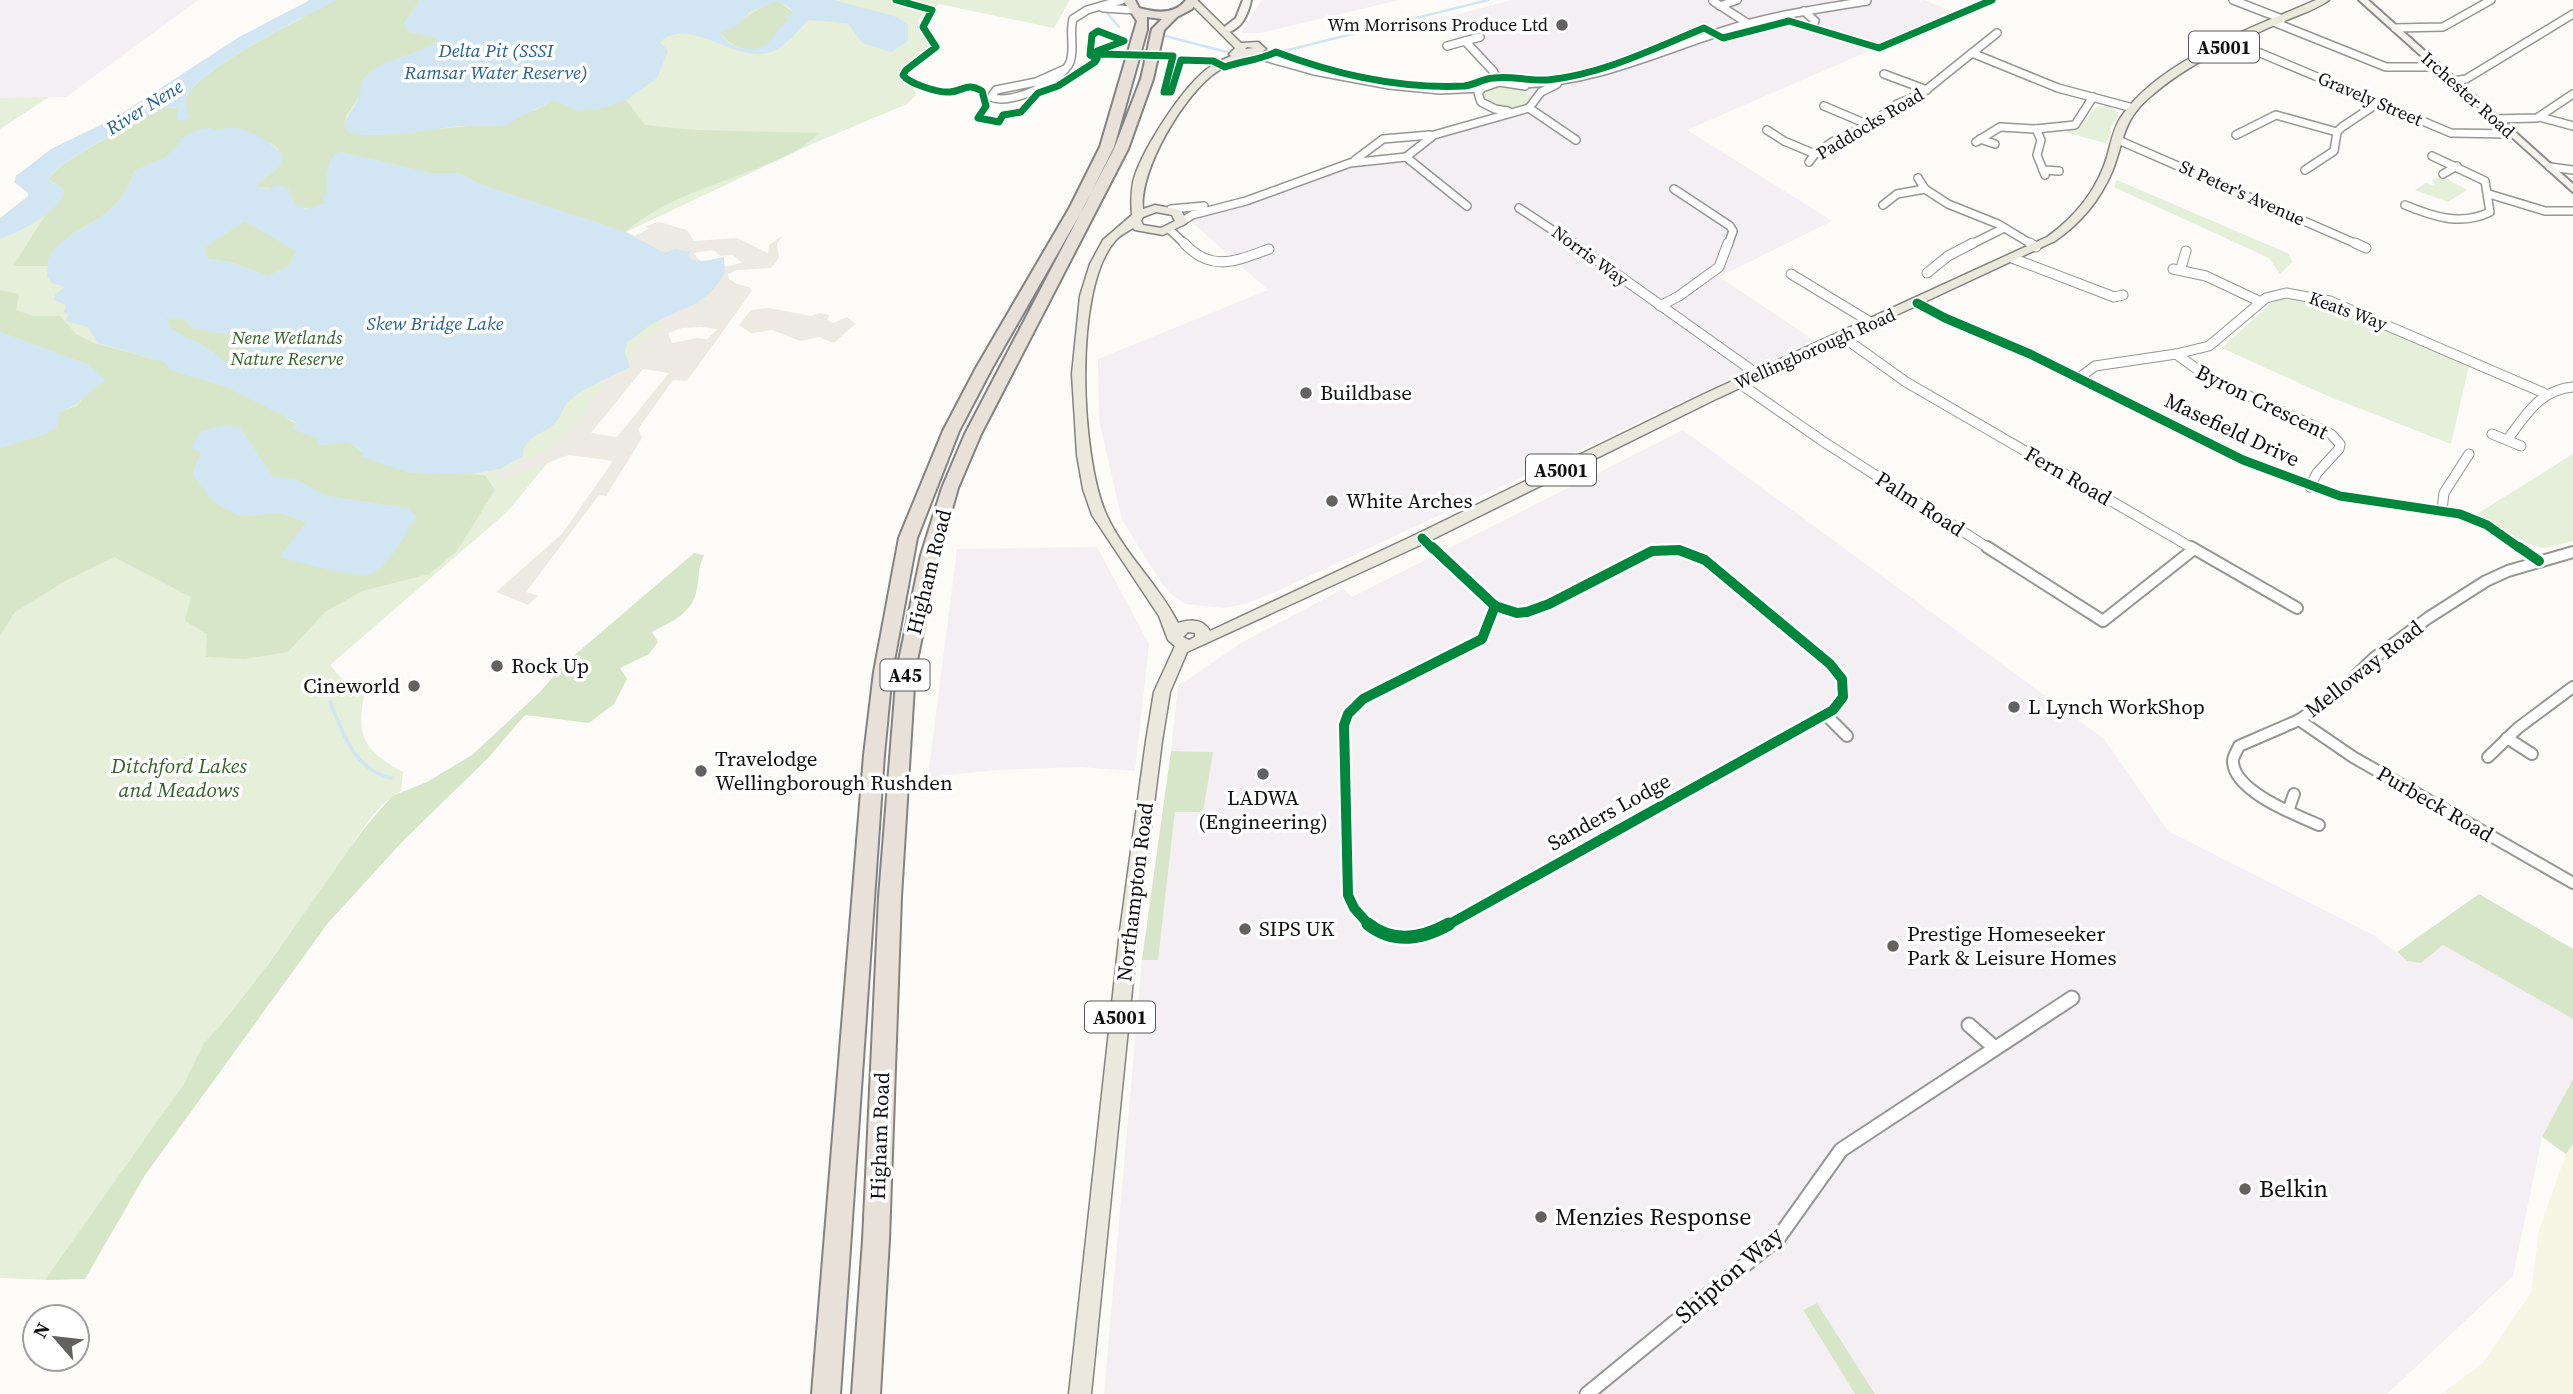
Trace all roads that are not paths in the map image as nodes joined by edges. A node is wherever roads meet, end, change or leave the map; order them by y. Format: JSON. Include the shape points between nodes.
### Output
{"nodes":[{"id":1,"x":1122,"y":0,"type":"edge"},
{"id":2,"x":1192,"y":0,"type":"edge"},
{"id":3,"x":1247,"y":0,"type":"edge"},
{"id":4,"x":1737,"y":0,"type":"edge"},
{"id":5,"x":2234,"y":0,"type":"edge"},
{"id":6,"x":2324,"y":0,"type":"edge"},
{"id":7,"x":2363,"y":0,"type":"edge"},
{"id":8,"x":2491,"y":0,"type":"edge"},
{"id":9,"x":1713,"y":1,"type":"edge"},
{"id":10,"x":1867,"y":1,"type":"edge"},
{"id":11,"x":1720,"y":6,"type":"junction"},
{"id":12,"x":1134,"y":7,"type":"edge"},
{"id":13,"x":1096,"y":8,"type":"junction"},
{"id":14,"x":1804,"y":11,"type":"junction"},
{"id":15,"x":1176,"y":13,"type":"junction"},
{"id":16,"x":2573,"y":14,"type":"edge"},
{"id":17,"x":1211,"y":17,"type":"junction"},
{"id":18,"x":2279,"y":21,"type":"junction"},
{"id":19,"x":1747,"y":23,"type":"junction"},
{"id":20,"x":1814,"y":25,"type":"dead end"},
{"id":21,"x":2395,"y":28,"type":"junction"},
{"id":22,"x":1997,"y":33,"type":"dead end"},
{"id":23,"x":1228,"y":34,"type":"junction"},
{"id":24,"x":1480,"y":37,"type":"dead end"},
{"id":25,"x":1465,"y":41,"type":"junction"},
{"id":26,"x":2234,"y":42,"type":"junction"},
{"id":27,"x":1447,"y":46,"type":"dead end"},
{"id":28,"x":1248,"y":49,"type":"junction"},
{"id":29,"x":1972,"y":53,"type":"junction"},
{"id":30,"x":2437,"y":67,"type":"junction"},
{"id":31,"x":1065,"y":69,"type":"junction"},
{"id":32,"x":1884,"y":74,"type":"dead end"},
{"id":33,"x":2453,"y":81,"type":"junction"},
{"id":34,"x":1499,"y":82,"type":"junction"},
{"id":35,"x":1519,"y":84,"type":"junction"},
{"id":36,"x":1557,"y":84,"type":"junction"},
{"id":37,"x":1482,"y":88,"type":"junction"},
{"id":38,"x":1008,"y":89,"type":"junction"},
{"id":39,"x":1440,"y":90,"type":"junction"},
{"id":40,"x":1927,"y":90,"type":"junction"},
{"id":41,"x":2573,"y":94,"type":"edge"},
{"id":42,"x":1017,"y":96,"type":"junction"},
{"id":43,"x":1536,"y":97,"type":"junction"},
{"id":44,"x":2093,"y":97,"type":"junction"},
{"id":45,"x":1482,"y":102,"type":"junction"},
{"id":46,"x":2378,"y":103,"type":"junction"},
{"id":47,"x":1824,"y":106,"type":"dead end"},
{"id":48,"x":1529,"y":108,"type":"junction"},
{"id":49,"x":2133,"y":108,"type":"junction"},
{"id":50,"x":2285,"y":110,"type":"dead end"},
{"id":51,"x":1511,"y":111,"type":"junction"},
{"id":52,"x":2276,"y":115,"type":"junction"},
{"id":53,"x":2540,"y":117,"type":"junction"},
{"id":54,"x":2494,"y":118,"type":"junction"},
{"id":55,"x":1476,"y":121,"type":"junction"},
{"id":56,"x":1869,"y":125,"type":"junction"},
{"id":57,"x":2236,"y":125,"type":"dead end"},
{"id":58,"x":2573,"y":125,"type":"edge"},
{"id":59,"x":2036,"y":129,"type":"junction"},
{"id":60,"x":2246,"y":130,"type":"junction"},
{"id":61,"x":1786,"y":131,"type":"dead end"},
{"id":62,"x":2337,"y":132,"type":"junction"},
{"id":63,"x":2511,"y":134,"type":"junction"},
{"id":64,"x":1434,"y":135,"type":"junction"},
{"id":65,"x":2236,"y":135,"type":"dead end"},
{"id":66,"x":1397,"y":139,"type":"junction"},
{"id":67,"x":2116,"y":139,"type":"junction"},
{"id":68,"x":1576,"y":140,"type":"dead end"},
{"id":69,"x":1994,"y":144,"type":"dead end"},
{"id":70,"x":1374,"y":147,"type":"junction"},
{"id":71,"x":1414,"y":149,"type":"junction"},
{"id":72,"x":1815,"y":154,"type":"junction"},
{"id":73,"x":2432,"y":156,"type":"dead end"},
{"id":74,"x":1386,"y":158,"type":"junction"},
{"id":75,"x":1406,"y":158,"type":"junction"},
{"id":76,"x":1809,"y":162,"type":"dead end"},
{"id":77,"x":1350,"y":163,"type":"junction"},
{"id":78,"x":2456,"y":166,"type":"junction"},
{"id":79,"x":2550,"y":167,"type":"junction"},
{"id":80,"x":2573,"y":170,"type":"edge"},
{"id":81,"x":2059,"y":171,"type":"dead end"},
{"id":82,"x":2325,"y":171,"type":"dead end"},
{"id":83,"x":2443,"y":174,"type":"dead end"},
{"id":84,"x":1918,"y":178,"type":"dead end"},
{"id":85,"x":1674,"y":189,"type":"dead end"},
{"id":86,"x":1925,"y":189,"type":"junction"},
{"id":87,"x":2573,"y":189,"type":"edge"},
{"id":88,"x":1137,"y":191,"type":"junction"},
{"id":89,"x":1258,"y":194,"type":"junction"},
{"id":90,"x":2490,"y":194,"type":"junction"},
{"id":91,"x":2405,"y":205,"type":"dead end"},
{"id":92,"x":1467,"y":206,"type":"dead end"},
{"id":93,"x":1882,"y":206,"type":"dead end"},
{"id":94,"x":1167,"y":208,"type":"junction"},
{"id":95,"x":1519,"y":208,"type":"dead end"},
{"id":96,"x":2573,"y":211,"type":"edge"},
{"id":97,"x":1137,"y":218,"type":"junction"},
{"id":98,"x":1181,"y":222,"type":"junction"},
{"id":99,"x":2004,"y":228,"type":"junction"},
{"id":100,"x":1170,"y":230,"type":"junction"},
{"id":101,"x":1154,"y":233,"type":"junction"},
{"id":102,"x":2036,"y":247,"type":"junction"},
{"id":103,"x":1269,"y":248,"type":"dead end"},
{"id":104,"x":2366,"y":248,"type":"dead end"},
{"id":105,"x":1104,"y":249,"type":"junction"},
{"id":106,"x":2186,"y":251,"type":"dead end"},
{"id":107,"x":2011,"y":258,"type":"junction"},
{"id":108,"x":1927,"y":273,"type":"dead end"},
{"id":109,"x":1791,"y":274,"type":"dead end"},
{"id":110,"x":1811,"y":275,"type":"dead end"},
{"id":111,"x":1800,"y":280,"type":"junction"},
{"id":112,"x":2123,"y":295,"type":"dead end"},
{"id":113,"x":2261,"y":302,"type":"junction"},
{"id":114,"x":1917,"y":303,"type":"junction"},
{"id":115,"x":1660,"y":306,"type":"junction"},
{"id":116,"x":1872,"y":323,"type":"junction"},
{"id":117,"x":1843,"y":337,"type":"junction"},
{"id":118,"x":2176,"y":354,"type":"junction"},
{"id":119,"x":1758,"y":374,"type":"junction"},
{"id":120,"x":2079,"y":378,"type":"junction"},
{"id":121,"x":1739,"y":383,"type":"junction"},
{"id":122,"x":2573,"y":387,"type":"edge"},
{"id":123,"x":2544,"y":393,"type":"junction"},
{"id":124,"x":2492,"y":434,"type":"dead end"},
{"id":125,"x":2508,"y":439,"type":"junction"},
{"id":126,"x":2521,"y":446,"type":"dead end"},
{"id":127,"x":2469,"y":454,"type":"dead end"},
{"id":128,"x":2310,"y":487,"type":"junction"},
{"id":129,"x":2442,"y":510,"type":"junction"},
{"id":130,"x":1422,"y":538,"type":"junction"},
{"id":131,"x":2194,"y":549,"type":"junction"},
{"id":132,"x":2573,"y":552,"type":"edge"},
{"id":133,"x":2539,"y":561,"type":"junction"},
{"id":134,"x":1495,"y":606,"type":"junction"},
{"id":135,"x":2297,"y":608,"type":"dead end"},
{"id":136,"x":1190,"y":634,"type":"junction"},
{"id":137,"x":2573,"y":687,"type":"edge"},
{"id":138,"x":1825,"y":714,"type":"junction"},
{"id":139,"x":2300,"y":720,"type":"junction"},
{"id":140,"x":1847,"y":736,"type":"dead end"},
{"id":141,"x":2507,"y":738,"type":"junction"},
{"id":142,"x":2532,"y":754,"type":"dead end"},
{"id":143,"x":2488,"y":757,"type":"dead end"},
{"id":144,"x":2294,"y":794,"type":"dead end"},
{"id":145,"x":2288,"y":811,"type":"junction"},
{"id":146,"x":2319,"y":825,"type":"dead end"},
{"id":147,"x":2573,"y":883,"type":"edge"},
{"id":148,"x":2072,"y":998,"type":"dead end"},
{"id":149,"x":1969,"y":1025,"type":"dead end"},
{"id":150,"x":1994,"y":1048,"type":"junction"},
{"id":151,"x":826,"y":1394,"type":"edge"},
{"id":152,"x":866,"y":1394,"type":"edge"},
{"id":153,"x":1080,"y":1394,"type":"edge"},
{"id":154,"x":1587,"y":1394,"type":"edge"}],
"edges":[{"from":1,"to":13,"type":"street"},
{"from":2,"to":15,"type":"highway","name":"Higham Road"},
{"from":2,"to":17,"type":"main road"},
{"from":3,"to":23,"type":"main road"},
{"from":4,"to":11,"type":"street"},
{"from":5,"to":18,"type":"street"},
{"from":6,"to":18,"type":"main road","name":"Wellingborough Road","number":"A5001"},
{"from":7,"to":21,"type":"main road","name":"Irchester Road"},
{"from":8,"to":21,"type":"street","via":[[2443,27]]},
{"from":9,"to":11,"type":"street"},
{"from":10,"to":14,"type":"street"},
{"from":11,"to":19,"type":"street"},
{"from":12,"to":13,"type":"street"},
{"from":12,"to":15,"type":"highway","via":[[1156,15]]},
{"from":12,"to":151,"type":"highway","name":"Higham Road","number":"A45","via":[[1143,21],[1107,147],[951,432],[908,538],[883,672],[874,755]]},
{"from":13,"to":31,"type":"street","via":[[1073,19],[1073,56]]},
{"from":14,"to":19,"type":"street"},
{"from":14,"to":20,"type":"street"},
{"from":15,"to":17,"type":"main road"},
{"from":15,"to":152,"type":"highway","name":"Higham Road","number":"A45","via":[[1158,29],[1147,79],[1121,149],[969,445],[950,488],[930,555],[906,670]]},
{"from":16,"to":33,"type":"street","via":[[2466,79]]},
{"from":17,"to":23,"type":"main road"},
{"from":18,"to":26,"type":"main road","name":"Wellingborough Road","number":"A5001"},
{"from":18,"to":30,"type":"street","via":[[2386,67]]},
{"from":19,"to":36,"type":"street"},
{"from":21,"to":30,"type":"main road","name":"Irchester Road"},
{"from":22,"to":29,"type":"street","name":"Paddocks Road"},
{"from":23,"to":28,"type":"main road"},
{"from":24,"to":25,"type":"street"},
{"from":25,"to":27,"type":"street"},
{"from":25,"to":34,"type":"street"},
{"from":26,"to":46,"type":"street","name":"Gravely Street"},
{"from":26,"to":49,"type":"main road","name":"Wellingborough Road","number":"A5001","via":[[2176,72]]},
{"from":28,"to":39,"type":"street","via":[[1356,80]]},
{"from":28,"to":88,"type":"main road","via":[[1208,72],[1192,90],[1139,177]]},
{"from":29,"to":40,"type":"street","name":"Paddocks Road"},
{"from":29,"to":44,"type":"street","via":[[2058,88]]},
{"from":30,"to":33,"type":"main road","name":"Irchester Road"},
{"from":31,"to":38,"type":"street"},
{"from":31,"to":42,"type":"street","via":[[1059,78]]},
{"from":32,"to":40,"type":"street"},
{"from":33,"to":54,"type":"main road","name":"Irchester Road"},
{"from":34,"to":35,"type":"street"},
{"from":34,"to":37,"type":"street"},
{"from":35,"to":36,"type":"street"},
{"from":35,"to":43,"type":"street"},
{"from":36,"to":43,"type":"street"},
{"from":37,"to":39,"type":"street"},
{"from":37,"to":45,"type":"street","via":[[1478,93]]},
{"from":38,"to":42,"type":"street"},
{"from":38,"to":42,"type":"street","via":[[996,90],[991,97],[1006,101]]},
{"from":39,"to":45,"type":"street"},
{"from":40,"to":56,"type":"street","name":"Paddocks Road","via":[[1897,104]]},
{"from":41,"to":53,"type":"street"},
{"from":43,"to":48,"type":"street"},
{"from":44,"to":49,"type":"street"},
{"from":44,"to":59,"type":"street","via":[[2078,122],[2064,128]]},
{"from":45,"to":51,"type":"street"},
{"from":45,"to":55,"type":"street","via":[[1484,114]]},
{"from":46,"to":62,"type":"street"},
{"from":46,"to":63,"type":"street","name":"Gravely Street","via":[[2455,134]]},
{"from":47,"to":56,"type":"street"},
{"from":48,"to":51,"type":"street"},
{"from":48,"to":68,"type":"street"},
{"from":49,"to":67,"type":"main road","name":"Wellingborough Road","number":"A5001"},
{"from":50,"to":52,"type":"street"},
{"from":51,"to":55,"type":"street"},
{"from":52,"to":60,"type":"street"},
{"from":52,"to":62,"type":"street"},
{"from":53,"to":54,"type":"street"},
{"from":53,"to":58,"type":"street"},
{"from":54,"to":63,"type":"main road","name":"Irchester Road"},
{"from":55,"to":64,"type":"street"},
{"from":56,"to":72,"type":"street","name":"Paddocks Road"},
{"from":57,"to":60,"type":"street"},
{"from":59,"to":69,"type":"street","via":[[2000,127],[1978,141]]},
{"from":59,"to":81,"type":"street","via":[[2041,140],[2037,155],[2044,172]]},
{"from":60,"to":65,"type":"street"},
{"from":61,"to":72,"type":"street","via":[[1770,132]]},
{"from":62,"to":82,"type":"street","via":[[2334,151],[2309,168]]},
{"from":63,"to":79,"type":"main road","name":"Irchester Road"},
{"from":64,"to":66,"type":"street"},
{"from":64,"to":71,"type":"street"},
{"from":66,"to":70,"type":"street","via":[[1383,139]]},
{"from":66,"to":71,"type":"street","via":[[1408,141]]},
{"from":67,"to":102,"type":"main road","name":"Wellingborough Road","number":"A5001","via":[[2103,178],[2076,220]]},
{"from":67,"to":104,"type":"street","name":"St Peter's Avenue"},
{"from":70,"to":74,"type":"street","via":[[1376,154]]},
{"from":70,"to":77,"type":"street"},
{"from":71,"to":75,"type":"street"},
{"from":72,"to":76,"type":"street","name":"Paddocks Road"},
{"from":73,"to":78,"type":"street"},
{"from":74,"to":75,"type":"street"},
{"from":74,"to":77,"type":"street"},
{"from":75,"to":92,"type":"street"},
{"from":77,"to":89,"type":"street"},
{"from":78,"to":83,"type":"street"},
{"from":78,"to":90,"type":"street","via":[[2485,181]]},
{"from":79,"to":80,"type":"street"},
{"from":79,"to":87,"type":"main road","name":"Irchester Road"},
{"from":84,"to":86,"type":"street"},
{"from":85,"to":115,"type":"street","via":[[1733,231],[1719,267]]},
{"from":86,"to":93,"type":"street","via":[[1897,194]]},
{"from":86,"to":99,"type":"street"},
{"from":88,"to":94,"type":"main road"},
{"from":88,"to":97,"type":"main road"},
{"from":89,"to":94,"type":"street","via":[[1217,204]]},
{"from":89,"to":98,"type":"street"},
{"from":90,"to":91,"type":"street","via":[[2490,212],[2481,218],[2439,220]]},
{"from":90,"to":96,"type":"street","via":[[2545,211]]},
{"from":94,"to":97,"type":"main road","via":[[1146,210]]},
{"from":94,"to":98,"type":"main road","via":[[1181,216]]},
{"from":95,"to":115,"type":"street","name":"Norris Way"},
{"from":97,"to":101,"type":"main road","via":[[1139,228]]},
{"from":97,"to":105,"type":"main road"},
{"from":98,"to":100,"type":"main road"},
{"from":99,"to":102,"type":"street"},
{"from":99,"to":108,"type":"street","via":[[1944,254]]},
{"from":100,"to":101,"type":"main road"},
{"from":100,"to":103,"type":"street","via":[[1207,261],[1234,261]]},
{"from":101,"to":105,"type":"main road"},
{"from":102,"to":107,"type":"main road","name":"Wellingborough Road","number":"A5001"},
{"from":105,"to":136,"type":"main road","via":[[1094,267],[1083,327],[1082,457],[1099,514],[1117,548],[1160,605]]},
{"from":106,"to":113,"type":"street","via":[[2177,269]]},
{"from":107,"to":112,"type":"street","via":[[2114,297]]},
{"from":107,"to":114,"type":"main road","name":"Wellingborough Road","number":"A5001"},
{"from":109,"to":111,"type":"street"},
{"from":110,"to":111,"type":"street"},
{"from":111,"to":116,"type":"street"},
{"from":113,"to":118,"type":"street","name":"Keats Way","via":[[2209,346]]},
{"from":113,"to":123,"type":"street","name":"Keats Way","via":[[2286,293],[2329,300]]},
{"from":114,"to":116,"type":"main road","name":"Wellingborough Road","number":"A5001"},
{"from":114,"to":120,"type":"street","name":"Masefield Drive"},
{"from":115,"to":119,"type":"street","name":"Norris Way"},
{"from":116,"to":117,"type":"main road","name":"Wellingborough Road","number":"A5001"},
{"from":117,"to":119,"type":"main road","name":"Wellingborough Road","number":"A5001"},
{"from":117,"to":131,"type":"street","name":"Fern Road","via":[[1906,382]]},
{"from":118,"to":120,"type":"street","name":"Keats Way","via":[[2095,366]]},
{"from":118,"to":128,"type":"street","name":"Byron Crescent","via":[[2197,370],[2321,427],[2337,439],[2339,449]]},
{"from":119,"to":121,"type":"main road","name":"Wellingborough Road","number":"A5001"},
{"from":120,"to":128,"type":"street","name":"Masefield Drive","via":[[2243,460]]},
{"from":121,"to":130,"type":"main road","name":"Wellingborough Road","number":"A5001"},
{"from":121,"to":131,"type":"street","name":"Palm Road","via":[[2103,621]]},
{"from":122,"to":123,"type":"street"},
{"from":123,"to":125,"type":"street"},
{"from":124,"to":125,"type":"street"},
{"from":125,"to":126,"type":"street"},
{"from":127,"to":129,"type":"street","via":[[2444,493]]},
{"from":128,"to":129,"type":"street","name":"Masefield Drive","via":[[2356,499]]},
{"from":129,"to":133,"type":"street","name":"Masefield Drive","via":[[2487,525]]},
{"from":130,"to":134,"type":"street"},
{"from":130,"to":136,"type":"main road","name":"Wellingborough Road","number":"A5001","via":[[1238,622]]},
{"from":131,"to":135,"type":"street","name":"Fern Road"},
{"from":132,"to":133,"type":"street","name":"Melloway Road"},
{"from":133,"to":139,"type":"street","name":"Melloway Road","via":[[2486,581],[2446,606]]},
{"from":134,"to":138,"type":"street","name":"Sanders Lodge","via":[[1527,612],[1652,551],[1691,553],[1837,672],[1843,697]]},
{"from":134,"to":138,"type":"street","name":"Sanders Lodge","via":[[1482,639],[1363,699],[1344,725],[1348,895],[1362,920],[1390,937],[1431,934]]},
{"from":136,"to":153,"type":"main road","name":"Northampton Road","number":"A5001","via":[[1163,692],[1150,769]]},
{"from":137,"to":141,"type":"street"},
{"from":138,"to":140,"type":"street"},
{"from":139,"to":145,"type":"street","name":"Melloway Road","via":[[2243,743],[2234,755],[2237,774],[2246,786]]},
{"from":139,"to":147,"type":"street","name":"Purbeck Road","via":[[2353,757]]},
{"from":141,"to":142,"type":"street"},
{"from":141,"to":143,"type":"street"},
{"from":144,"to":145,"type":"street"},
{"from":145,"to":146,"type":"street","name":"Melloway Road"},
{"from":148,"to":150,"type":"street","name":"Shipton Way"},
{"from":149,"to":150,"type":"street"},
{"from":150,"to":154,"type":"street","name":"Shipton Way","via":[[1842,1150],[1779,1237]]}]}
